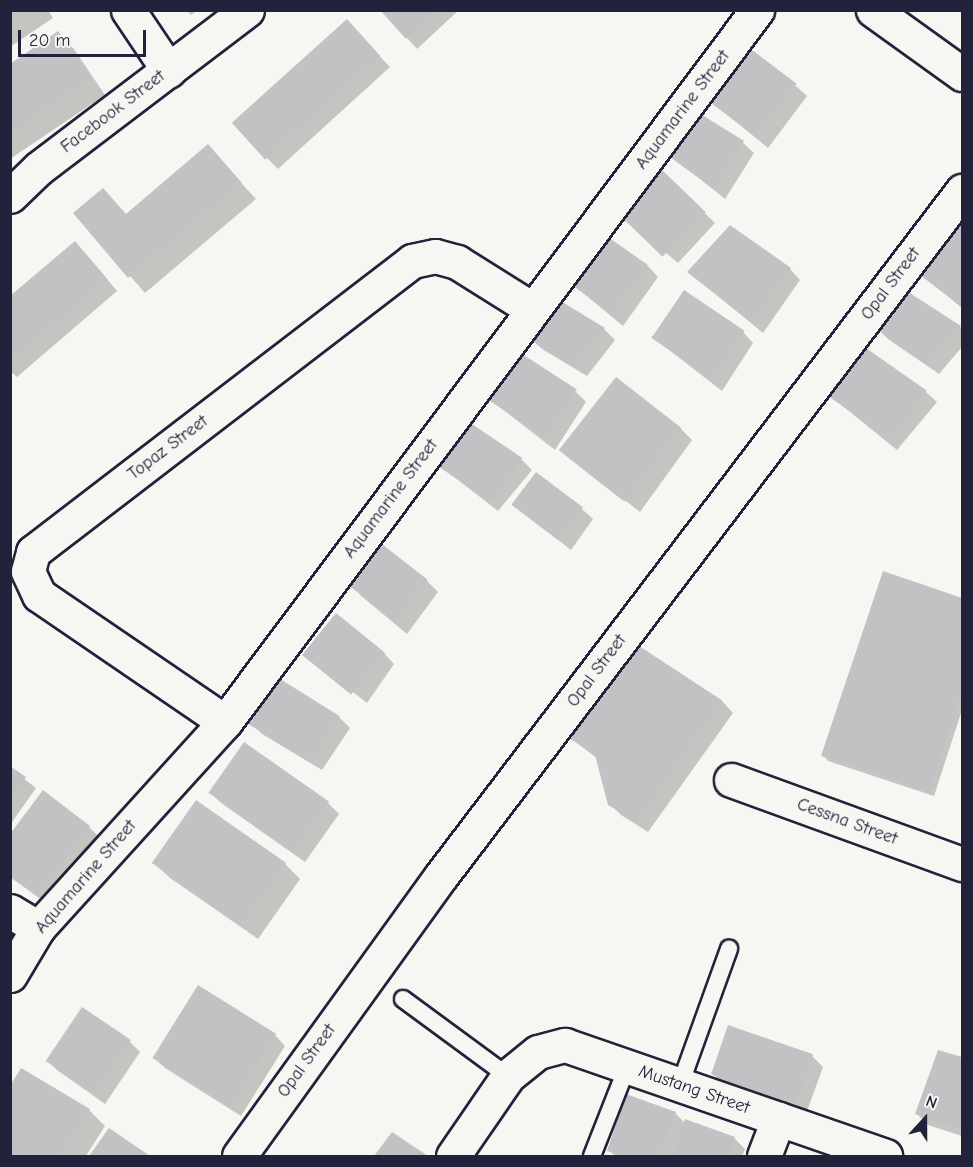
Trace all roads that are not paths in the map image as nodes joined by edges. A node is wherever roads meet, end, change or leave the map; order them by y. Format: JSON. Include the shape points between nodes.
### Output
{"nodes":[{"id":1,"x":128,"y":10,"type":"edge"},
{"id":2,"x":248,"y":10,"type":"edge"},
{"id":3,"x":757,"y":10,"type":"edge"},
{"id":4,"x":873,"y":10,"type":"edge"},
{"id":5,"x":169,"y":71,"type":"junction"},
{"id":6,"x":963,"y":74,"type":"edge"},
{"id":7,"x":963,"y":191,"type":"edge"},
{"id":8,"x":10,"y":196,"type":"edge"},
{"id":9,"x":532,"y":309,"type":"junction"},
{"id":10,"x":225,"y":722,"type":"junction"},
{"id":11,"x":731,"y":780,"type":"dead end"},
{"id":12,"x":963,"y":864,"type":"edge"},
{"id":13,"x":10,"y":911,"type":"edge"},
{"id":14,"x":38,"y":928,"type":"junction"},
{"id":15,"x":729,"y":949,"type":"dead end"},
{"id":16,"x":10,"y":975,"type":"edge"},
{"id":17,"x":403,"y":999,"type":"dead end"},
{"id":18,"x":627,"y":1067,"type":"junction"},
{"id":19,"x":508,"y":1076,"type":"junction"},
{"id":20,"x":680,"y":1085,"type":"junction"},
{"id":21,"x":778,"y":1119,"type":"junction"},
{"id":22,"x":239,"y":1156,"type":"edge"},
{"id":23,"x":453,"y":1156,"type":"edge"},
{"id":24,"x":592,"y":1156,"type":"edge"},
{"id":25,"x":764,"y":1156,"type":"edge"},
{"id":26,"x":885,"y":1156,"type":"edge"}],
"edges":[{"from":1,"to":5,"type":"street"},
{"from":2,"to":5,"type":"street","name":"Facebook Street"},
{"from":3,"to":9,"type":"street","name":"Aquamarine Street"},
{"from":4,"to":6,"type":"street"},
{"from":5,"to":8,"type":"street","name":"Facebook Street","via":[[39,168]]},
{"from":7,"to":22,"type":"street","name":"Opal Street","via":[[441,876]]},
{"from":9,"to":10,"type":"street","name":"Aquamarine Street"},
{"from":9,"to":10,"type":"street","name":"Topaz Street","via":[[458,262],[435,256],[412,261],[33,552],[28,571],[39,595]]},
{"from":10,"to":14,"type":"street","name":"Aquamarine Street"},
{"from":11,"to":12,"type":"street","name":"Cessna Street"},
{"from":13,"to":14,"type":"street"},
{"from":14,"to":16,"type":"street","name":"Aquamarine Street"},
{"from":15,"to":20,"type":"lane"},
{"from":17,"to":19,"type":"lane"},
{"from":18,"to":19,"type":"street","name":"Mustang Street","via":[[565,1045],[538,1052]]},
{"from":18,"to":20,"type":"street","name":"Mustang Street"},
{"from":18,"to":24,"type":"lane"},
{"from":19,"to":23,"type":"street","name":"Mustang Street"},
{"from":20,"to":21,"type":"street","name":"Mustang Street"},
{"from":21,"to":25,"type":"street"},
{"from":21,"to":26,"type":"street","name":"Mustang Street"}]}
